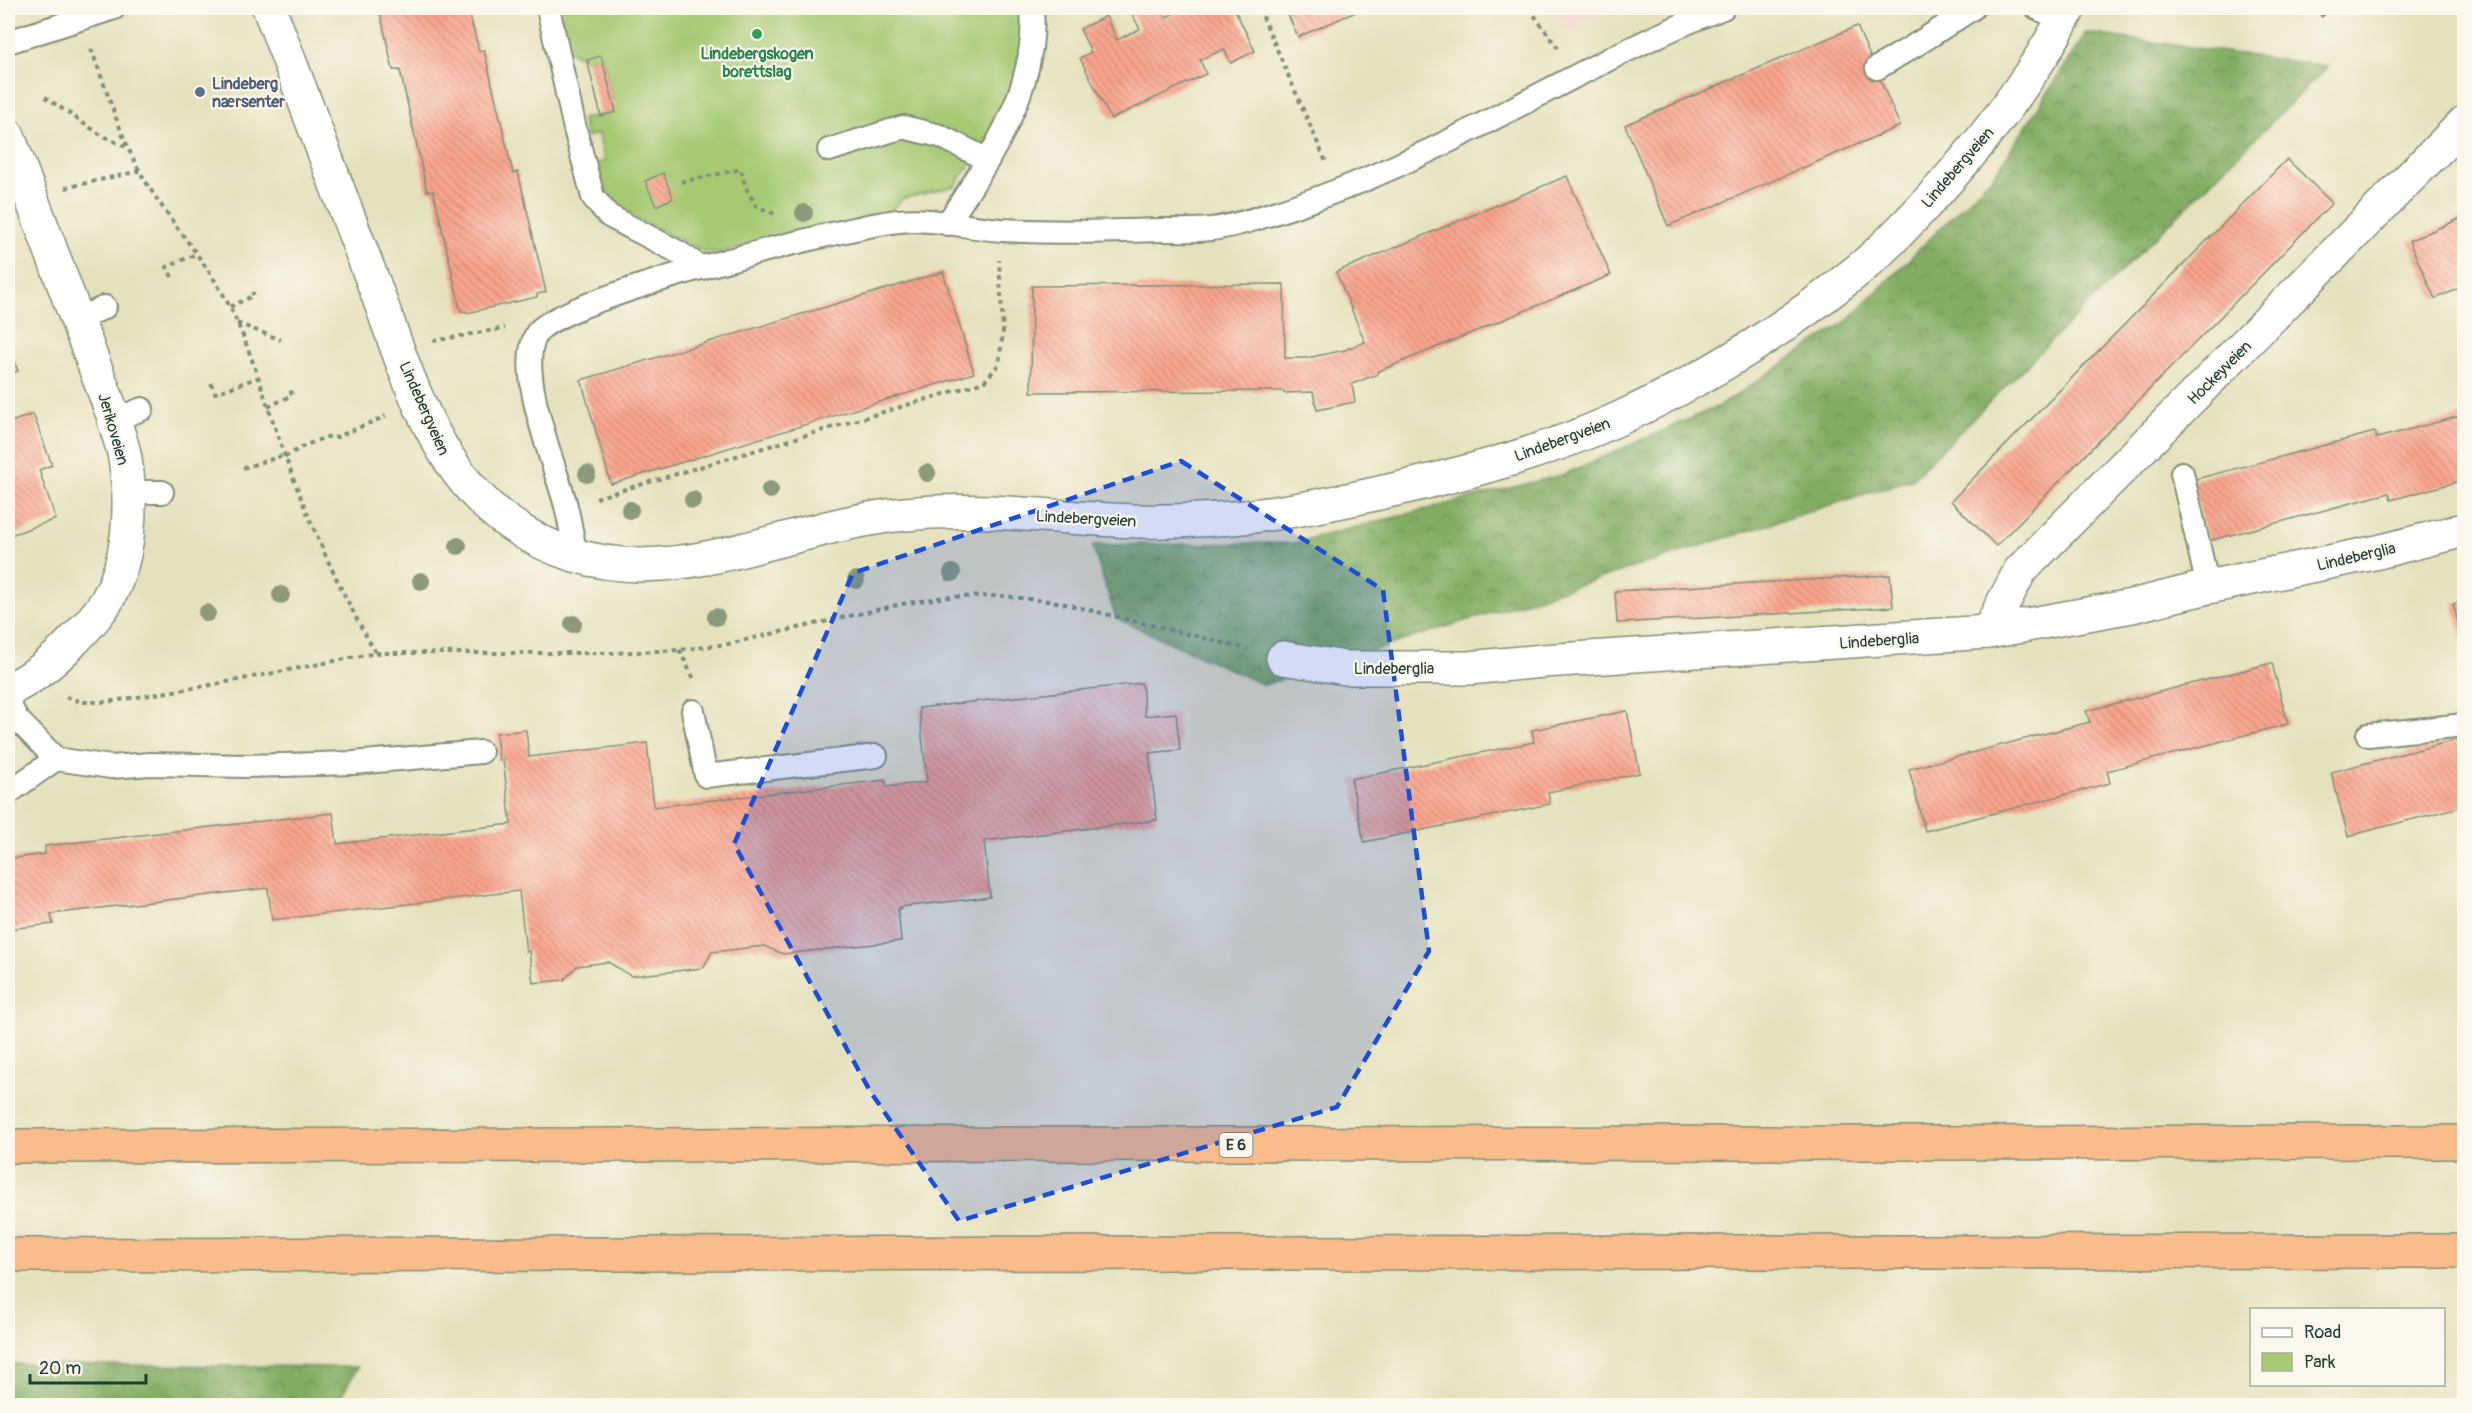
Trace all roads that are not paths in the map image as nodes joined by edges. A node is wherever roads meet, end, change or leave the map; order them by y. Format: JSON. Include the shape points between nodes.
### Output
{"nodes":[{"id":1,"x":114,"y":8,"type":"edge"},
{"id":2,"x":269,"y":8,"type":"edge"},
{"id":3,"x":548,"y":8,"type":"edge"},
{"id":4,"x":1036,"y":8,"type":"edge"},
{"id":5,"x":1723,"y":8,"type":"edge"},
{"id":6,"x":1973,"y":8,"type":"edge"},
{"id":7,"x":2056,"y":12,"type":"edge"},
{"id":8,"x":8,"y":42,"type":"edge"},
{"id":9,"x":1877,"y":68,"type":"dead end"},
{"id":10,"x":2464,"y":123,"type":"edge"},
{"id":11,"x":8,"y":136,"type":"edge"},
{"id":12,"x":828,"y":150,"type":"dead end"},
{"id":13,"x":988,"y":160,"type":"junction"},
{"id":14,"x":947,"y":224,"type":"junction"},
{"id":15,"x":702,"y":268,"type":"junction"},
{"id":16,"x":2182,"y":473,"type":"dead end"},
{"id":17,"x":128,"y":492,"type":"junction"},
{"id":18,"x":162,"y":492,"type":"dead end"},
{"id":19,"x":2464,"y":530,"type":"edge"},
{"id":20,"x":576,"y":557,"type":"junction"},
{"id":21,"x":2208,"y":587,"type":"junction"},
{"id":22,"x":1988,"y":632,"type":"junction"},
{"id":23,"x":1283,"y":658,"type":"road end"},
{"id":24,"x":8,"y":690,"type":"edge"},
{"id":25,"x":8,"y":702,"type":"edge"},
{"id":26,"x":693,"y":711,"type":"dead end"},
{"id":27,"x":2464,"y":725,"type":"edge"},
{"id":28,"x":2368,"y":735,"type":"dead end"},
{"id":29,"x":481,"y":752,"type":"dead end"},
{"id":30,"x":876,"y":756,"type":"dead end"},
{"id":31,"x":56,"y":759,"type":"junction"},
{"id":32,"x":8,"y":793,"type":"edge"},
{"id":33,"x":2464,"y":1142,"type":"edge"},
{"id":34,"x":8,"y":1146,"type":"edge"},
{"id":35,"x":2464,"y":1251,"type":"edge"},
{"id":36,"x":8,"y":1255,"type":"edge"}],
"edges":[{"from":1,"to":8,"type":"lane"},
{"from":2,"to":20,"type":"street","name":"Lindebergveien","via":[[399,351],[448,460],[502,519],[531,538]]},
{"from":3,"to":15,"type":"lane","via":[[593,197],[609,216]]},
{"from":4,"to":13,"type":"lane","via":[[1022,84]]},
{"from":5,"to":14,"type":"lane","via":[[1628,50],[1366,180],[1214,229],[1093,233]]},
{"from":6,"to":9,"type":"lane"},
{"from":7,"to":20,"type":"street","name":"Lindebergveien","via":[[1998,118],[1954,174],[1861,268],[1748,349],[1689,383],[1615,420],[1538,449],[1355,499],[1237,518],[1142,522],[933,511],[844,524],[682,562],[649,566]]},
{"from":10,"to":22,"type":"street","name":"Hockeyveien","via":[[2020,571]]},
{"from":11,"to":17,"type":"street","name":"Jerikoveien","via":[[29,195],[91,313],[128,414]]},
{"from":12,"to":13,"type":"lane","via":[[903,127],[939,136]]},
{"from":13,"to":14,"type":"lane"},
{"from":14,"to":15,"type":"lane","via":[[901,220]]},
{"from":15,"to":20,"type":"lane","via":[[599,299],[558,316],[538,331],[532,347],[532,381],[539,422],[566,505]]},
{"from":16,"to":21,"type":"lane"},
{"from":17,"to":18,"type":"lane"},
{"from":17,"to":24,"type":"street","name":"Jerikoveien","via":[[125,552],[105,604],[67,648]]},
{"from":19,"to":21,"type":"street","name":"Lindeberglia"},
{"from":21,"to":22,"type":"street","name":"Lindeberglia","via":[[2133,606]]},
{"from":22,"to":23,"type":"street","name":"Lindeberglia","via":[[1469,668],[1346,668]]},
{"from":25,"to":31,"type":"lane","via":[[17,719]]},
{"from":26,"to":30,"type":"lane","via":[[706,776]]},
{"from":27,"to":28,"type":"lane"},
{"from":29,"to":31,"type":"lane","via":[[353,763],[247,766],[111,767]]},
{"from":31,"to":32,"type":"lane"},
{"from":33,"to":34,"type":"highway","number":"E 6"},
{"from":35,"to":36,"type":"highway"}]}
